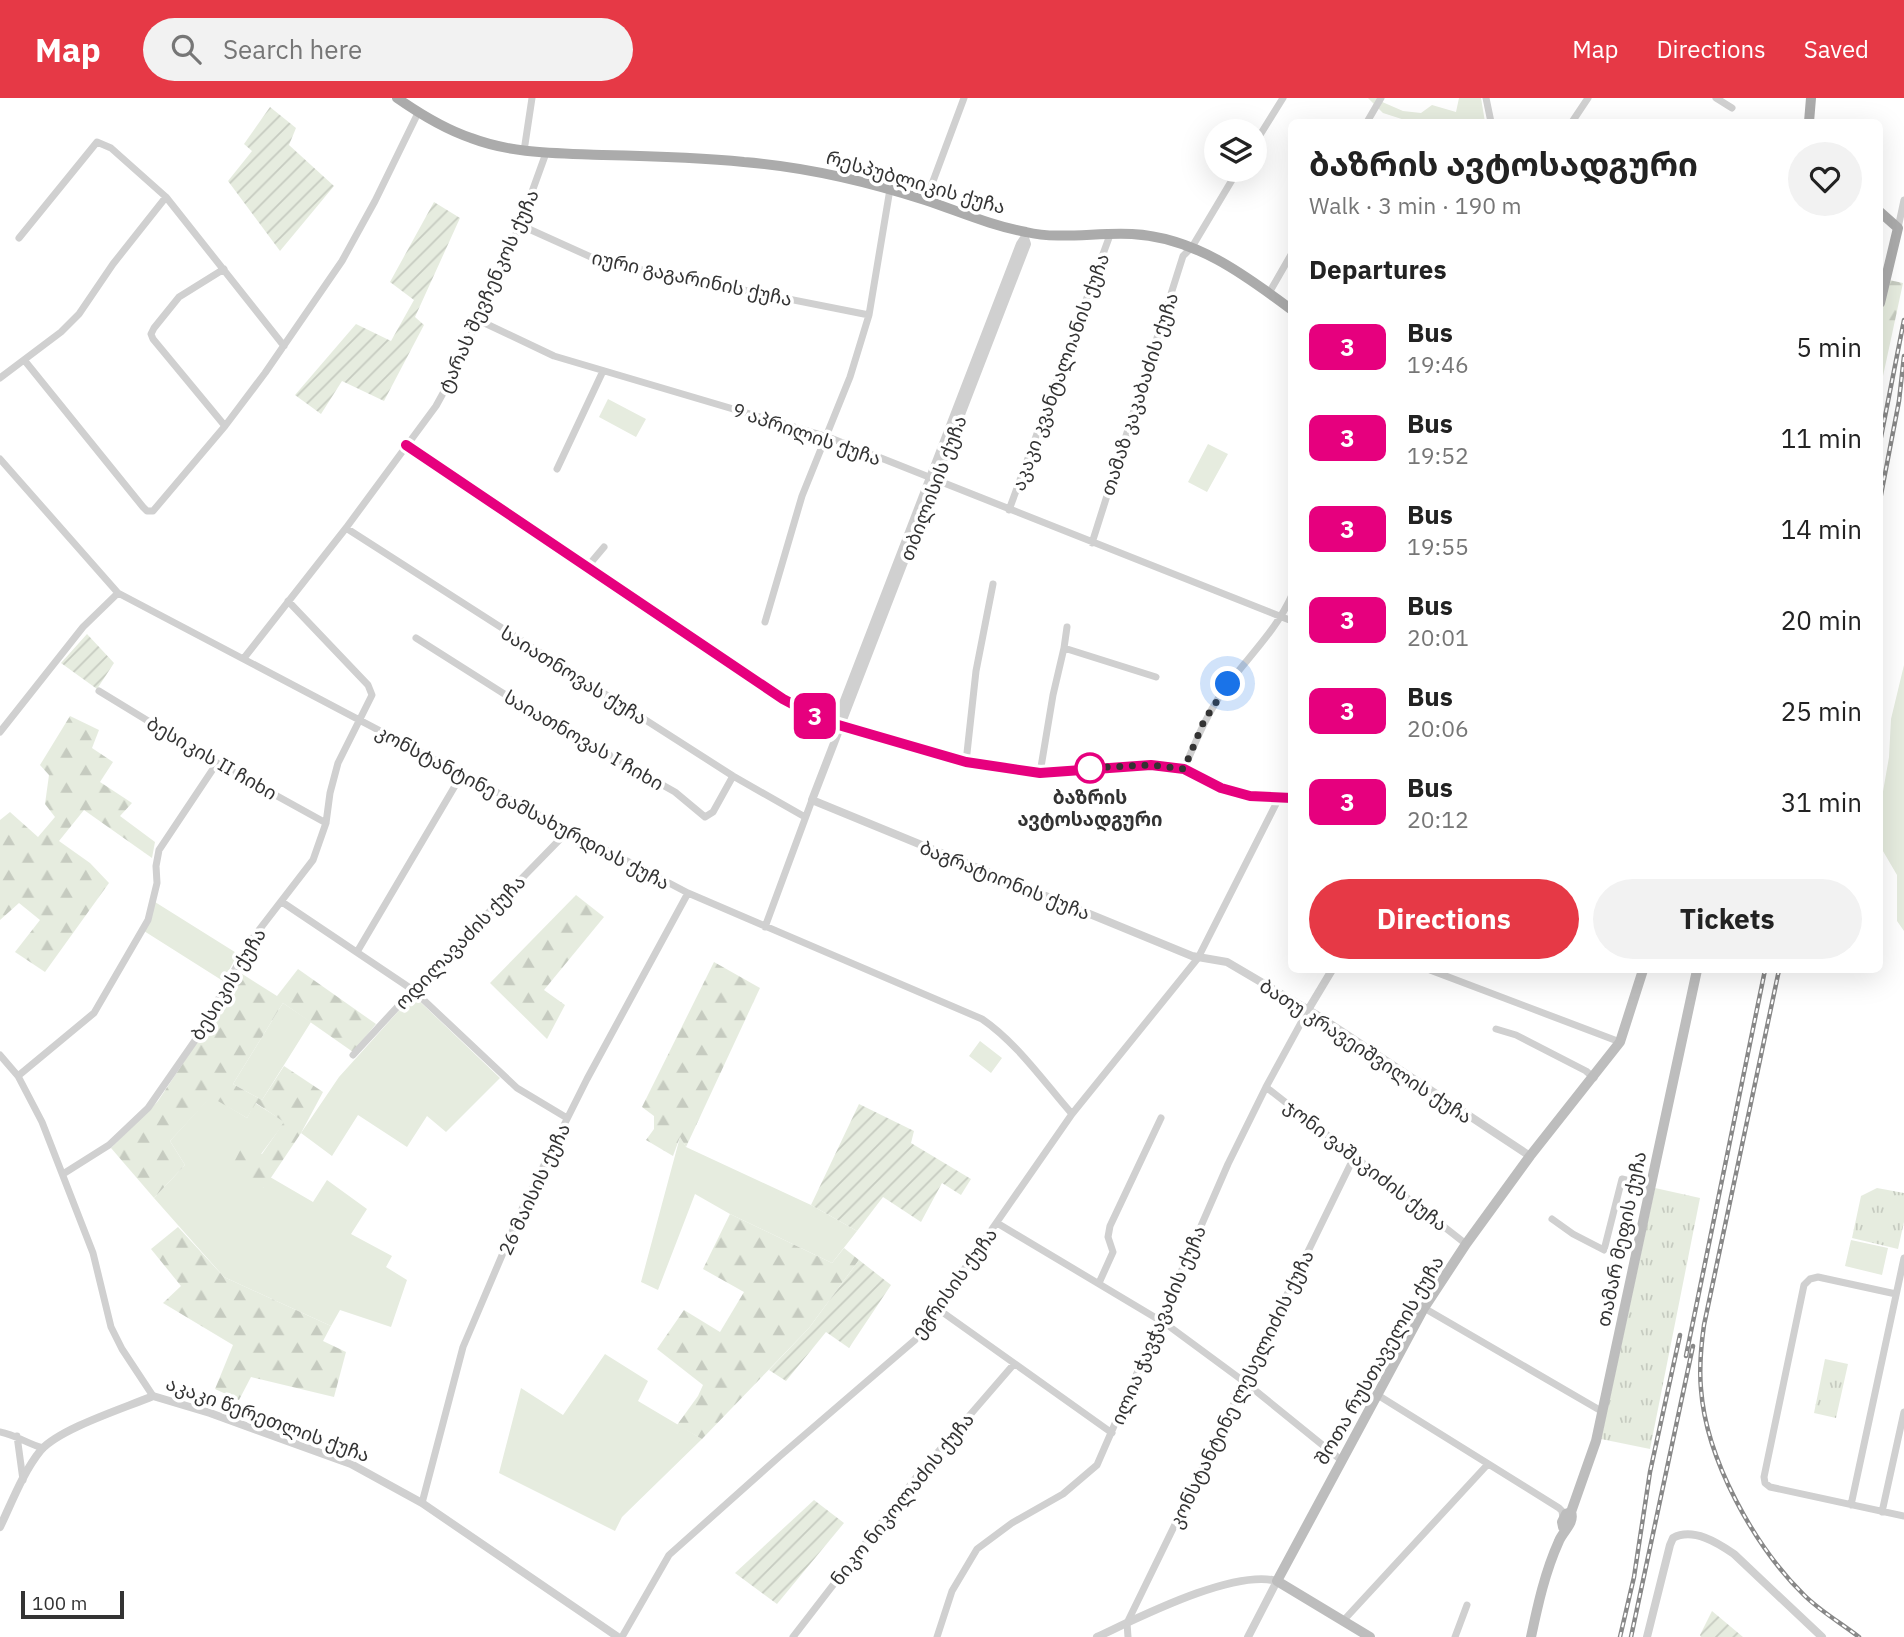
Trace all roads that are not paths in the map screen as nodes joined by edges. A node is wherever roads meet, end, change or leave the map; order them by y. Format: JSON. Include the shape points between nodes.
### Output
{"nodes":[{"id":1,"x":397,"y":98,"type":"edge"},
{"id":2,"x":532,"y":98,"type":"edge"},
{"id":3,"x":964,"y":98,"type":"edge"},
{"id":4,"x":1283,"y":98,"type":"edge"},
{"id":5,"x":1381,"y":98,"type":"edge"},
{"id":6,"x":1486,"y":98,"type":"edge"},
{"id":7,"x":1588,"y":98,"type":"edge"},
{"id":8,"x":1716,"y":98,"type":"edge"},
{"id":9,"x":1811,"y":98,"type":"edge"},
{"id":10,"x":1732,"y":108,"type":"dead end"},
{"id":11,"x":418,"y":113,"type":"junction"},
{"id":12,"x":1369,"y":119,"type":"edge"},
{"id":13,"x":1490,"y":119,"type":"edge"},
{"id":14,"x":1575,"y":119,"type":"edge"},
{"id":15,"x":1809,"y":119,"type":"edge"},
{"id":16,"x":1267,"y":124,"type":"edge"},
{"id":17,"x":524,"y":151,"type":"junction"},
{"id":18,"x":546,"y":153,"type":"junction"},
{"id":19,"x":1231,"y":182,"type":"edge"},
{"id":20,"x":890,"y":189,"type":"junction"},
{"id":21,"x":166,"y":197,"type":"junction"},
{"id":22,"x":1904,"y":200,"type":"edge"},
{"id":23,"x":926,"y":201,"type":"junction"},
{"id":24,"x":1883,"y":215,"type":"edge"},
{"id":25,"x":520,"y":225,"type":"junction"},
{"id":26,"x":1898,"y":228,"type":"junction"},
{"id":27,"x":1026,"y":235,"type":"junction"},
{"id":28,"x":1110,"y":235,"type":"junction"},
{"id":29,"x":19,"y":238,"type":"dead end"},
{"id":30,"x":1192,"y":247,"type":"junction"},
{"id":31,"x":1288,"y":260,"type":"edge"},
{"id":32,"x":224,"y":270,"type":"junction"},
{"id":33,"x":1883,"y":290,"type":"edge"},
{"id":34,"x":1269,"y":293,"type":"junction"},
{"id":35,"x":1288,"y":307,"type":"edge"},
{"id":36,"x":869,"y":315,"type":"junction"},
{"id":37,"x":476,"y":319,"type":"junction"},
{"id":38,"x":284,"y":346,"type":"junction"},
{"id":39,"x":25,"y":362,"type":"junction"},
{"id":40,"x":603,"y":371,"type":"junction"},
{"id":41,"x":0,"y":379,"type":"edge"},
{"id":42,"x":225,"y":426,"type":"junction"},
{"id":43,"x":828,"y":437,"type":"junction"},
{"id":44,"x":406,"y":445,"type":"junction"},
{"id":45,"x":0,"y":459,"type":"edge"},
{"id":46,"x":557,"y":468,"type":"dead end"},
{"id":47,"x":933,"y":479,"type":"junction"},
{"id":48,"x":1009,"y":510,"type":"junction"},
{"id":49,"x":346,"y":528,"type":"junction"},
{"id":50,"x":1092,"y":543,"type":"junction"},
{"id":51,"x":604,"y":547,"type":"dead end"},
{"id":52,"x":588,"y":566,"type":"junction"},
{"id":53,"x":993,"y":584,"type":"dead end"},
{"id":54,"x":118,"y":593,"type":"junction"},
{"id":55,"x":288,"y":601,"type":"junction"},
{"id":56,"x":1288,"y":604,"type":"edge"},
{"id":57,"x":1282,"y":618,"type":"junction"},
{"id":58,"x":1288,"y":620,"type":"edge"},
{"id":59,"x":765,"y":622,"type":"dead end"},
{"id":60,"x":1067,"y":627,"type":"dead end"},
{"id":61,"x":416,"y":638,"type":"dead end"},
{"id":62,"x":1064,"y":648,"type":"junction"},
{"id":63,"x":244,"y":658,"type":"junction"},
{"id":64,"x":1156,"y":677,"type":"dead end"},
{"id":65,"x":99,"y":691,"type":"dead end"},
{"id":66,"x":359,"y":721,"type":"junction"},
{"id":67,"x":839,"y":725,"type":"junction"},
{"id":68,"x":0,"y":732,"type":"edge"},
{"id":69,"x":966,"y":762,"type":"junction"},
{"id":70,"x":217,"y":763,"type":"junction"},
{"id":71,"x":1184,"y":769,"type":"junction"},
{"id":72,"x":1040,"y":773,"type":"junction"},
{"id":73,"x":462,"y":774,"type":"junction"},
{"id":74,"x":733,"y":776,"type":"junction"},
{"id":75,"x":1279,"y":798,"type":"junction"},
{"id":76,"x":1288,"y":798,"type":"edge"},
{"id":77,"x":812,"y":800,"type":"junction"},
{"id":78,"x":806,"y":817,"type":"junction"},
{"id":79,"x":326,"y":823,"type":"junction"},
{"id":80,"x":569,"y":830,"type":"junction"},
{"id":81,"x":688,"y":893,"type":"junction"},
{"id":82,"x":282,"y":902,"type":"junction"},
{"id":83,"x":765,"y":927,"type":"junction"},
{"id":84,"x":357,"y":952,"type":"junction"},
{"id":85,"x":1198,"y":958,"type":"junction"},
{"id":86,"x":1330,"y":973,"type":"edge"},
{"id":87,"x":1438,"y":973,"type":"edge"},
{"id":88,"x":1642,"y":973,"type":"edge"},
{"id":89,"x":1696,"y":973,"type":"edge"},
{"id":90,"x":413,"y":990,"type":"junction"},
{"id":91,"x":1308,"y":1010,"type":"junction"},
{"id":92,"x":1496,"y":1028,"type":"dead end"},
{"id":93,"x":1620,"y":1042,"type":"junction"},
{"id":94,"x":0,"y":1055,"type":"edge"},
{"id":95,"x":354,"y":1055,"type":"dead end"},
{"id":96,"x":18,"y":1076,"type":"junction"},
{"id":97,"x":1594,"y":1078,"type":"junction"},
{"id":98,"x":1266,"y":1087,"type":"junction"},
{"id":99,"x":1072,"y":1114,"type":"junction"},
{"id":100,"x":567,"y":1118,"type":"junction"},
{"id":101,"x":1161,"y":1118,"type":"dead end"},
{"id":102,"x":1355,"y":1155,"type":"junction"},
{"id":103,"x":1530,"y":1156,"type":"junction"},
{"id":104,"x":63,"y":1174,"type":"junction"},
{"id":105,"x":1650,"y":1186,"type":"junction"},
{"id":106,"x":1552,"y":1219,"type":"dead end"},
{"id":107,"x":997,"y":1223,"type":"junction"},
{"id":108,"x":1466,"y":1244,"type":"junction"},
{"id":109,"x":1904,"y":1258,"type":"edge"},
{"id":110,"x":1099,"y":1283,"type":"junction"},
{"id":111,"x":1896,"y":1294,"type":"junction"},
{"id":112,"x":938,"y":1308,"type":"junction"},
{"id":113,"x":1424,"y":1308,"type":"junction"},
{"id":114,"x":1161,"y":1320,"type":"junction"},
{"id":115,"x":1014,"y":1364,"type":"junction"},
{"id":116,"x":1245,"y":1382,"type":"junction"},
{"id":117,"x":1376,"y":1394,"type":"junction"},
{"id":118,"x":153,"y":1396,"type":"junction"},
{"id":119,"x":1603,"y":1412,"type":"junction"},
{"id":120,"x":1904,"y":1412,"type":"edge"},
{"id":121,"x":0,"y":1432,"type":"edge"},
{"id":122,"x":1112,"y":1433,"type":"junction"},
{"id":123,"x":17,"y":1436,"type":"junction"},
{"id":124,"x":43,"y":1448,"type":"junction"},
{"id":125,"x":1341,"y":1460,"type":"junction"},
{"id":126,"x":1488,"y":1464,"type":"junction"},
{"id":127,"x":23,"y":1481,"type":"junction"},
{"id":128,"x":422,"y":1503,"type":"junction"},
{"id":129,"x":1851,"y":1505,"type":"junction"},
{"id":130,"x":1882,"y":1512,"type":"junction"},
{"id":131,"x":1904,"y":1516,"type":"edge"},
{"id":132,"x":1566,"y":1521,"type":"junction"},
{"id":133,"x":0,"y":1527,"type":"edge"},
{"id":134,"x":1277,"y":1581,"type":"junction"},
{"id":135,"x":1467,"y":1605,"type":"dead end"},
{"id":136,"x":1343,"y":1621,"type":"junction"},
{"id":137,"x":1127,"y":1623,"type":"junction"},
{"id":138,"x":620,"y":1637,"type":"edge"},
{"id":139,"x":793,"y":1637,"type":"edge"},
{"id":140,"x":937,"y":1637,"type":"edge"},
{"id":141,"x":1097,"y":1637,"type":"edge"},
{"id":142,"x":1128,"y":1637,"type":"edge"},
{"id":143,"x":1248,"y":1637,"type":"edge"},
{"id":144,"x":1370,"y":1637,"type":"edge"},
{"id":145,"x":1455,"y":1637,"type":"edge"},
{"id":146,"x":1531,"y":1637,"type":"edge"},
{"id":147,"x":1647,"y":1637,"type":"edge"},
{"id":148,"x":1822,"y":1637,"type":"edge"}],
"edges":[{"from":1,"to":11,"type":"main road","name":"რესპუბლიკის ქუჩა"},
{"from":2,"to":17,"type":"street"},
{"from":3,"to":23,"type":"street"},
{"from":4,"to":16,"type":"street"},
{"from":5,"to":12,"type":"street"},
{"from":6,"to":13,"type":"street"},
{"from":7,"to":14,"type":"street"},
{"from":8,"to":10,"type":"street"},
{"from":9,"to":15,"type":"main road"},
{"from":11,"to":17,"type":"main road","name":"რესპუბლიკის ქუჩა","via":[[472,139]]},
{"from":11,"to":38,"type":"street","via":[[342,261]]},
{"from":17,"to":18,"type":"main road","name":"რესპუბლიკის ქუჩა"},
{"from":18,"to":20,"type":"main road","name":"რესპუბლიკის ქუჩა","via":[[744,162],[856,179]]},
{"from":18,"to":25,"type":"street","name":"ტარას შევჩენკოს ქუჩა"},
{"from":19,"to":30,"type":"street","name":"თამაზ კაკაბაძის ქუჩა"},
{"from":20,"to":23,"type":"main road","name":"რესპუბლიკის ქუჩა"},
{"from":20,"to":36,"type":"street"},
{"from":21,"to":29,"type":"street","via":[[111,148],[97,142]]},
{"from":21,"to":32,"type":"street"},
{"from":21,"to":39,"type":"street","via":[[79,314]]},
{"from":22,"to":26,"type":"street"},
{"from":23,"to":27,"type":"main road","name":"რესპუბლიკის ქუჩა"},
{"from":24,"to":26,"type":"main road"},
{"from":25,"to":36,"type":"street","name":"იური გაგარინის ქუჩა","via":[[601,262]]},
{"from":25,"to":37,"type":"street","name":"ტარას შევჩენკოს ქუჩა"},
{"from":26,"to":33,"type":"main road"},
{"from":27,"to":28,"type":"main road","name":"რესპუბლიკის ქუჩა"},
{"from":27,"to":47,"type":"street","name":"თბილისის ქუჩა","via":[[1027,244]]},
{"from":28,"to":30,"type":"main road","name":"რესპუბლიკის ქუჩა","via":[[1155,236]]},
{"from":28,"to":48,"type":"street","name":"აკაკი კვანტალიანის ქუჩა"},
{"from":30,"to":34,"type":"main road","name":"რესპუბლიკის ქუჩა","via":[[1229,265]]},
{"from":30,"to":50,"type":"street","name":"თამაზ კაკაბაძის ქუჩა","via":[[1183,256]]},
{"from":31,"to":34,"type":"street"},
{"from":32,"to":38,"type":"street"},
{"from":32,"to":42,"type":"street","via":[[179,297],[151,334]]},
{"from":34,"to":35,"type":"main road","name":"რესპუბლიკის ქუჩა"},
{"from":36,"to":43,"type":"street"},
{"from":37,"to":40,"type":"street","name":"9 აპრილის ქუჩა","via":[[554,356]]},
{"from":37,"to":44,"type":"street","name":"ტარას შევჩენკოს ქუჩა","via":[[436,406]]},
{"from":38,"to":42,"type":"street"},
{"from":39,"to":41,"type":"street"},
{"from":39,"to":42,"type":"street","via":[[147,511],[160,505]]},
{"from":40,"to":43,"type":"street","name":"9 აპრილის ქუჩა"},
{"from":40,"to":46,"type":"street"},
{"from":43,"to":47,"type":"street","name":"9 აპრილის ქუჩა"},
{"from":43,"to":59,"type":"street","via":[[802,496]]},
{"from":44,"to":49,"type":"street","name":"ტარას შევჩენკოს ქუჩა"},
{"from":44,"to":52,"type":"street"},
{"from":45,"to":54,"type":"street","name":"კონსტანტინე გამსახურდიას ქუჩა"},
{"from":47,"to":48,"type":"street","name":"9 აპრილის ქუჩა"},
{"from":47,"to":67,"type":"street","name":"თბილისის ქუჩა"},
{"from":48,"to":50,"type":"street","name":"9 აპრილის ქუჩა"},
{"from":49,"to":55,"type":"street","name":"ტარას შევჩენკოს ქუჩა"},
{"from":49,"to":74,"type":"street","name":"საიათნოვას ქუჩა"},
{"from":50,"to":57,"type":"street","name":"9 აპრილის ქუჩა"},
{"from":51,"to":52,"type":"street"},
{"from":52,"to":67,"type":"street","via":[[783,699]]},
{"from":53,"to":69,"type":"street","via":[[976,671]]},
{"from":54,"to":63,"type":"street","name":"კონსტანტინე გამსახურდიას ქუჩა"},
{"from":54,"to":68,"type":"street","via":[[83,627]]},
{"from":55,"to":63,"type":"street","name":"ტარას შევჩენკოს ქუჩა"},
{"from":55,"to":66,"type":"street","name":"ბესიკის ქუჩა","via":[[368,685],[372,695]]},
{"from":56,"to":57,"type":"street"},
{"from":57,"to":58,"type":"street","name":"9 აპრილის ქუჩა"},
{"from":57,"to":71,"type":"street","via":[[1222,693],[1204,721]]},
{"from":60,"to":62,"type":"street"},
{"from":61,"to":74,"type":"street","name":"საიათნოვას I ჩიხი","via":[[531,711],[675,793],[705,817],[713,812]]},
{"from":62,"to":64,"type":"street"},
{"from":62,"to":72,"type":"street"},
{"from":63,"to":66,"type":"street","name":"კონსტანტინე გამსახურდიას ქუჩა"},
{"from":65,"to":70,"type":"street","name":"ბესიკის II ჩიხი"},
{"from":66,"to":73,"type":"street","name":"კონსტანტინე გამსახურდიას ქუჩა"},
{"from":66,"to":79,"type":"street","name":"ბესიკის ქუჩა","via":[[338,763]]},
{"from":67,"to":69,"type":"street"},
{"from":67,"to":77,"type":"street","name":"თბილისის ქუჩა"},
{"from":69,"to":72,"type":"street"},
{"from":70,"to":79,"type":"street","name":"ბესიკის II ჩიხი"},
{"from":70,"to":96,"type":"street","via":[[159,850],[148,920],[94,1013]]},
{"from":71,"to":72,"type":"street","via":[[1151,765]]},
{"from":71,"to":75,"type":"street","via":[[1221,788]]},
{"from":73,"to":80,"type":"street","name":"კონსტანტინე გამსახურდიას ქუჩა"},
{"from":73,"to":84,"type":"street"},
{"from":74,"to":78,"type":"street","name":"საიათნოვას ქუჩა"},
{"from":75,"to":76,"type":"street"},
{"from":75,"to":85,"type":"street","name":"ეგრისის ქუჩა"},
{"from":77,"to":78,"type":"street","name":"თბილისის ქუჩა"},
{"from":77,"to":85,"type":"street","name":"ბაგრატიონის ქუჩა"},
{"from":78,"to":83,"type":"street","name":"თბილისის ქუჩა"},
{"from":79,"to":82,"type":"street","name":"ბესიკის ქუჩა","via":[[313,860]]},
{"from":80,"to":81,"type":"street","name":"კონსტანტინე გამსახურდიას ქუჩა"},
{"from":80,"to":90,"type":"street","name":"ოდილავაძის ქუჩა"},
{"from":81,"to":83,"type":"street","name":"კონსტანტინე გამსახურდიას ქუჩა"},
{"from":81,"to":100,"type":"street","name":"26 მაისის ქუჩა"},
{"from":82,"to":84,"type":"street"},
{"from":82,"to":104,"type":"street","name":"ბესიკის ქუჩა","via":[[251,939],[196,1039],[148,1108],[109,1145]]},
{"from":83,"to":99,"type":"street","name":"კონსტანტინე გამსახურდიას ქუჩა","via":[[982,1019]]},
{"from":84,"to":90,"type":"street"},
{"from":85,"to":91,"type":"street","name":"ბათუ კრავეიშვილის ქუჩა","via":[[1227,962]]},
{"from":85,"to":99,"type":"street","name":"ეგრისის ქუჩა"},
{"from":86,"to":91,"type":"street","name":"ილია ჭავჭავაძის ქუჩა"},
{"from":87,"to":93,"type":"street"},
{"from":88,"to":93,"type":"main road","name":"შოთა რუსთაველის ქუჩა"},
{"from":89,"to":105,"type":"main road","name":"თამარ მეფის ქუჩა"},
{"from":90,"to":95,"type":"street","name":"ოდილავაძის ქუჩა"},
{"from":90,"to":100,"type":"street","via":[[517,1088]]},
{"from":91,"to":98,"type":"street","name":"ილია ჭავჭავაძის ქუჩა"},
{"from":91,"to":103,"type":"street","name":"ბათუ კრავეიშვილის ქუჩა"},
{"from":92,"to":97,"type":"street"},
{"from":93,"to":97,"type":"main road","name":"შოთა რუსთაველის ქუჩა"},
{"from":94,"to":96,"type":"street"},
{"from":96,"to":104,"type":"street","via":[[43,1122]]},
{"from":97,"to":103,"type":"main road","name":"შოთა რუსთაველის ქუჩა"},
{"from":98,"to":102,"type":"street","name":"ჯონი ვაშაკიძის ქუჩა"},
{"from":98,"to":114,"type":"street","name":"ილია ჭავჭავაძის ქუჩა"},
{"from":99,"to":107,"type":"street","name":"ეგრისის ქუჩა"},
{"from":100,"to":128,"type":"street","name":"26 მაისის ქუჩა","via":[[520,1213],[463,1347]]},
{"from":101,"to":110,"type":"street","via":[[1110,1226],[1113,1252]]},
{"from":102,"to":108,"type":"street","name":"ჯონი ვაშაკიძის ქუჩა"},
{"from":102,"to":116,"type":"street","name":"კონსტანტინე ლესელიძის ქუჩა"},
{"from":103,"to":108,"type":"main road","name":"შოთა რუსთაველის ქუჩა"},
{"from":104,"to":118,"type":"street","via":[[93,1253],[111,1327]]},
{"from":105,"to":106,"type":"street","via":[[1622,1179],[1604,1250]]},
{"from":105,"to":119,"type":"main road","name":"თამარ მეფის ქუჩა"},
{"from":107,"to":110,"type":"street"},
{"from":107,"to":112,"type":"street","name":"ეგრისის ქუჩა"},
{"from":108,"to":113,"type":"main road","name":"შოთა რუსთაველის ქუჩა"},
{"from":109,"to":111,"type":"street"},
{"from":110,"to":114,"type":"street"},
{"from":111,"to":129,"type":"street"},
{"from":111,"to":129,"type":"street","via":[[1818,1277],[1804,1285],[1764,1477],[1770,1488]]},
{"from":112,"to":115,"type":"street"},
{"from":112,"to":138,"type":"street","name":"ეგრისის ქუჩა","via":[[915,1340],[669,1555]]},
{"from":113,"to":117,"type":"main road","name":"შოთა რუსთაველის ქუჩა"},
{"from":113,"to":119,"type":"street"},
{"from":114,"to":116,"type":"street"},
{"from":114,"to":122,"type":"street","name":"ილია ჭავჭავაძის ქუჩა"},
{"from":115,"to":122,"type":"street"},
{"from":115,"to":139,"type":"street","name":"ნიკო ნიკოლაძის ქუჩა","via":[[918,1475]]},
{"from":116,"to":125,"type":"street"},
{"from":116,"to":137,"type":"street","name":"კონსტანტინე ლესელიძის ქუჩა"},
{"from":117,"to":125,"type":"main road","name":"შოთა რუსთაველის ქუჩა"},
{"from":117,"to":126,"type":"street"},
{"from":118,"to":124,"type":"street","name":"აკაკი წერეთლის ქუჩა"},
{"from":118,"to":128,"type":"street","name":"აკაკი წერეთლის ქუჩა","via":[[351,1464]]},
{"from":119,"to":132,"type":"main road","name":"თამარ მეფის ქუჩა"},
{"from":120,"to":130,"type":"street"},
{"from":121,"to":123,"type":"street"},
{"from":122,"to":140,"type":"street","name":"ილია ჭავჭავაძის ქუჩა","via":[[1097,1465],[1063,1494],[977,1549],[953,1591]]},
{"from":123,"to":124,"type":"street"},
{"from":123,"to":127,"type":"street"},
{"from":124,"to":127,"type":"street","name":"აკაკი წერეთლის ქუჩა"},
{"from":125,"to":134,"type":"main road","name":"შოთა რუსთაველის ქუჩა"},
{"from":126,"to":132,"type":"street","via":[[1559,1508]]},
{"from":126,"to":136,"type":"street"},
{"from":127,"to":133,"type":"street","name":"აკაკი წერეთლის ქუჩა"},
{"from":128,"to":138,"type":"street","name":"აკაკი წერეთლის ქუჩა"},
{"from":129,"to":130,"type":"street"},
{"from":130,"to":131,"type":"street"},
{"from":132,"to":146,"type":"main road","name":"თამარ მეფის ქუჩა"},
{"from":134,"to":136,"type":"main road"},
{"from":134,"to":137,"type":"street","via":[[1243,1582],[1193,1594]]},
{"from":134,"to":143,"type":"street","name":"შოთა რუსთაველის ქუჩა"},
{"from":135,"to":145,"type":"street"},
{"from":136,"to":144,"type":"main road"},
{"from":137,"to":141,"type":"street"},
{"from":137,"to":142,"type":"street"},
{"from":147,"to":148,"type":"street","via":[[1673,1538],[1686,1534],[1703,1537],[1734,1554]]}]}
